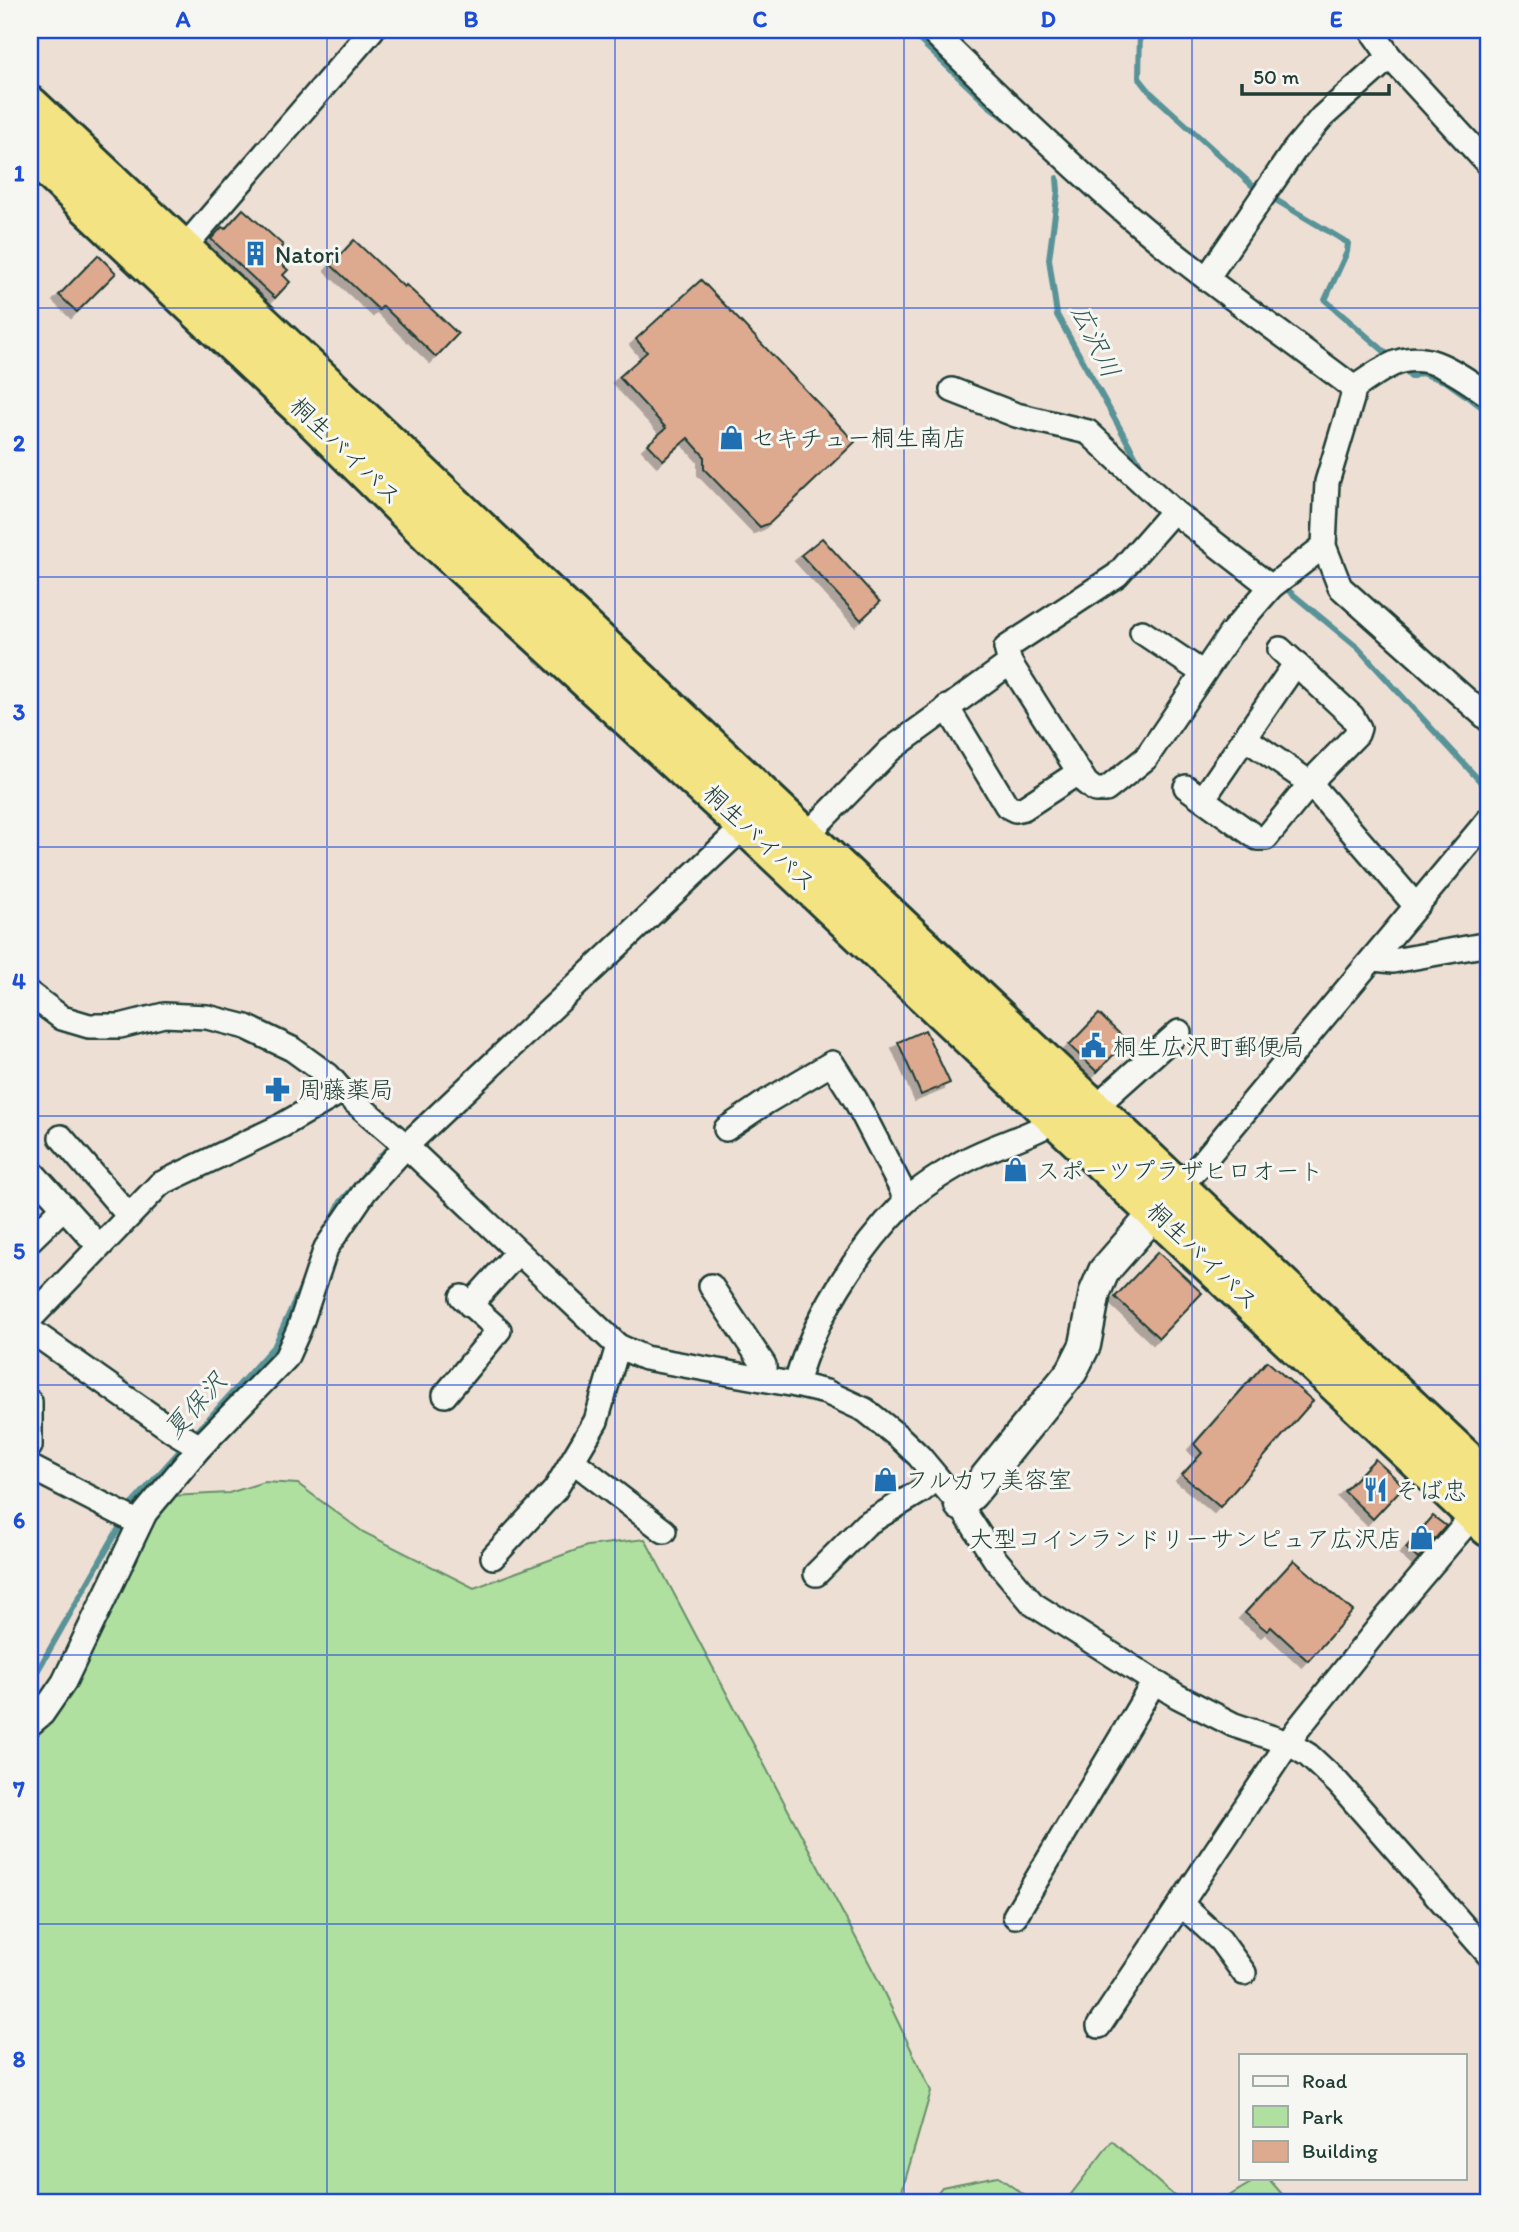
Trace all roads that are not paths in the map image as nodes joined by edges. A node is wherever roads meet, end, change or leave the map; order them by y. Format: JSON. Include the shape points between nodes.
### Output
{"nodes":[{"id":1,"x":372,"y":30,"type":"edge"},
{"id":2,"x":931,"y":30,"type":"edge"},
{"id":3,"x":1371,"y":30,"type":"edge"},
{"id":4,"x":1390,"y":57,"type":"junction"},
{"id":5,"x":30,"y":106,"type":"edge"},
{"id":6,"x":30,"y":151,"type":"edge"},
{"id":7,"x":1489,"y":165,"type":"edge"},
{"id":8,"x":172,"y":262,"type":"junction"},
{"id":9,"x":1207,"y":278,"type":"junction"},
{"id":10,"x":1354,"y":388,"type":"junction"},
{"id":11,"x":953,"y":390,"type":"dead end"},
{"id":12,"x":1489,"y":395,"type":"edge"},
{"id":13,"x":1173,"y":511,"type":"junction"},
{"id":14,"x":1324,"y":547,"type":"junction"},
{"id":15,"x":1271,"y":587,"type":"junction"},
{"id":16,"x":1142,"y":632,"type":"dead end"},
{"id":17,"x":1010,"y":663,"type":"junction"},
{"id":18,"x":1203,"y":673,"type":"junction"},
{"id":19,"x":947,"y":707,"type":"junction"},
{"id":20,"x":1489,"y":720,"type":"edge"},
{"id":21,"x":1245,"y":738,"type":"junction"},
{"id":22,"x":1079,"y":772,"type":"junction"},
{"id":23,"x":1310,"y":783,"type":"junction"},
{"id":24,"x":757,"y":813,"type":"junction"},
{"id":25,"x":1489,"y":819,"type":"edge"},
{"id":26,"x":806,"y":836,"type":"junction"},
{"id":27,"x":1416,"y":906,"type":"junction"},
{"id":28,"x":1489,"y":944,"type":"edge"},
{"id":29,"x":1374,"y":959,"type":"junction"},
{"id":30,"x":30,"y":994,"type":"edge"},
{"id":31,"x":1178,"y":1032,"type":"dead end"},
{"id":32,"x":342,"y":1091,"type":"junction"},
{"id":33,"x":1076,"y":1113,"type":"junction"},
{"id":34,"x":726,"y":1129,"type":"dead end"},
{"id":35,"x":61,"y":1137,"type":"dead end"},
{"id":36,"x":406,"y":1146,"type":"junction"},
{"id":37,"x":30,"y":1170,"type":"edge"},
{"id":38,"x":1166,"y":1200,"type":"junction"},
{"id":39,"x":906,"y":1201,"type":"junction"},
{"id":40,"x":64,"y":1207,"type":"junction"},
{"id":41,"x":129,"y":1216,"type":"junction"},
{"id":42,"x":30,"y":1240,"type":"edge"},
{"id":43,"x":99,"y":1246,"type":"junction"},
{"id":44,"x":518,"y":1252,"type":"junction"},
{"id":45,"x":711,"y":1286,"type":"dead end"},
{"id":46,"x":30,"y":1319,"type":"edge"},
{"id":47,"x":30,"y":1329,"type":"edge"},
{"id":48,"x":618,"y":1346,"type":"junction"},
{"id":49,"x":764,"y":1379,"type":"junction"},
{"id":50,"x":796,"y":1385,"type":"junction"},
{"id":51,"x":445,"y":1395,"type":"dead end"},
{"id":52,"x":30,"y":1402,"type":"edge"},
{"id":53,"x":30,"y":1446,"type":"edge"},
{"id":54,"x":200,"y":1447,"type":"junction"},
{"id":55,"x":573,"y":1461,"type":"junction"},
{"id":56,"x":30,"y":1467,"type":"edge"},
{"id":57,"x":937,"y":1478,"type":"junction"},
{"id":58,"x":960,"y":1505,"type":"junction"},
{"id":59,"x":1486,"y":1505,"type":"edge"},
{"id":60,"x":139,"y":1522,"type":"junction"},
{"id":61,"x":664,"y":1531,"type":"dead end"},
{"id":62,"x":493,"y":1557,"type":"dead end"},
{"id":63,"x":816,"y":1574,"type":"dead end"},
{"id":64,"x":1153,"y":1682,"type":"junction"},
{"id":65,"x":30,"y":1724,"type":"edge"},
{"id":66,"x":1288,"y":1743,"type":"junction"},
{"id":67,"x":1181,"y":1904,"type":"junction"},
{"id":68,"x":1015,"y":1916,"type":"dead end"},
{"id":69,"x":1489,"y":1955,"type":"edge"},
{"id":70,"x":1244,"y":1973,"type":"dead end"},
{"id":71,"x":1099,"y":2026,"type":"dead end"}],
"edges":[{"from":1,"to":8,"type":"street"},
{"from":2,"to":9,"type":"street","via":[[1130,216]]},
{"from":3,"to":4,"type":"street"},
{"from":4,"to":7,"type":"street"},
{"from":4,"to":9,"type":"street","via":[[1304,138]]},
{"from":5,"to":8,"type":"highway","name":"桐生バイパス"},
{"from":6,"to":8,"type":"highway","name":"桐生バイパス"},
{"from":8,"to":24,"type":"highway","name":"桐生バイパス","via":[[316,421],[439,543]]},
{"from":8,"to":24,"type":"highway","name":"桐生バイパス","via":[[679,704]]},
{"from":9,"to":10,"type":"street"},
{"from":10,"to":12,"type":"street","via":[[1389,365],[1419,358],[1450,369]]},
{"from":10,"to":14,"type":"street","via":[[1327,482]]},
{"from":11,"to":13,"type":"street","via":[[1016,415],[1088,432]]},
{"from":13,"to":15,"type":"street"},
{"from":13,"to":17,"type":"street","via":[[1117,575],[1006,648]]},
{"from":14,"to":15,"type":"street"},
{"from":14,"to":20,"type":"street","via":[[1339,587]]},
{"from":15,"to":18,"type":"street"},
{"from":16,"to":18,"type":"street"},
{"from":17,"to":19,"type":"street"},
{"from":17,"to":22,"type":"street"},
{"from":18,"to":22,"type":"street","via":[[1146,758],[1113,787],[1095,790]]},
{"from":19,"to":22,"type":"street","via":[[1007,806],[1015,810]]},
{"from":19,"to":26,"type":"street","via":[[879,759]]},
{"from":21,"to":23,"type":"street"},
{"from":21,"to":23,"type":"street","via":[[1195,793],[1257,838],[1266,838]]},
{"from":21,"to":23,"type":"street","via":[[1288,656],[1359,728]]},
{"from":23,"to":27,"type":"street"},
{"from":24,"to":26,"type":"highway","name":"桐生バイパス"},
{"from":24,"to":33,"type":"highway","name":"桐生バイパス"},
{"from":24,"to":36,"type":"street"},
{"from":25,"to":27,"type":"street"},
{"from":26,"to":33,"type":"highway","name":"桐生バイパス"},
{"from":27,"to":29,"type":"street"},
{"from":28,"to":29,"type":"street","via":[[1394,961]]},
{"from":29,"to":38,"type":"street"},
{"from":30,"to":32,"type":"street","via":[[62,1018],[89,1026],[120,1026],[164,1015],[206,1017],[246,1027],[292,1049]]},
{"from":31,"to":33,"type":"street"},
{"from":32,"to":36,"type":"street"},
{"from":32,"to":41,"type":"street","via":[[160,1184]]},
{"from":33,"to":38,"type":"highway","name":"桐生バイパス"},
{"from":33,"to":39,"type":"street","via":[[957,1165]]},
{"from":34,"to":39,"type":"street","via":[[832,1063]]},
{"from":35,"to":41,"type":"street"},
{"from":36,"to":44,"type":"street"},
{"from":36,"to":54,"type":"street","via":[[366,1191],[326,1248],[286,1358]]},
{"from":37,"to":40,"type":"street"},
{"from":38,"to":58,"type":"street","via":[[1104,1271],[1085,1345],[1072,1371]]},
{"from":38,"to":59,"type":"highway","name":"桐生バイパス"},
{"from":39,"to":50,"type":"street","via":[[850,1266],[803,1357]]},
{"from":40,"to":42,"type":"street"},
{"from":40,"to":43,"type":"street"},
{"from":41,"to":43,"type":"street"},
{"from":43,"to":46,"type":"street"},
{"from":44,"to":48,"type":"street"},
{"from":44,"to":51,"type":"street","via":[[466,1301],[499,1330]]},
{"from":45,"to":49,"type":"street","via":[[764,1365]]},
{"from":47,"to":54,"type":"street"},
{"from":48,"to":49,"type":"street","via":[[645,1358]]},
{"from":48,"to":55,"type":"street","via":[[596,1421]]},
{"from":49,"to":50,"type":"street"},
{"from":50,"to":57,"type":"street","via":[[826,1392],[865,1410],[899,1437]]},
{"from":52,"to":53,"type":"street"},
{"from":54,"to":60,"type":"street"},
{"from":55,"to":61,"type":"street"},
{"from":55,"to":62,"type":"street","via":[[555,1490]]},
{"from":56,"to":60,"type":"street"},
{"from":57,"to":58,"type":"street"},
{"from":57,"to":63,"type":"street","via":[[866,1524]]},
{"from":58,"to":64,"type":"street","via":[[995,1559],[1033,1604]]},
{"from":59,"to":66,"type":"street","via":[[1387,1617]]},
{"from":60,"to":65,"type":"street","via":[[64,1682]]},
{"from":64,"to":66,"type":"street","via":[[1225,1721]]},
{"from":64,"to":68,"type":"street"},
{"from":66,"to":67,"type":"street"},
{"from":66,"to":69,"type":"street","via":[[1338,1783]]},
{"from":67,"to":70,"type":"street","via":[[1220,1940]]},
{"from":67,"to":71,"type":"street"}]}
